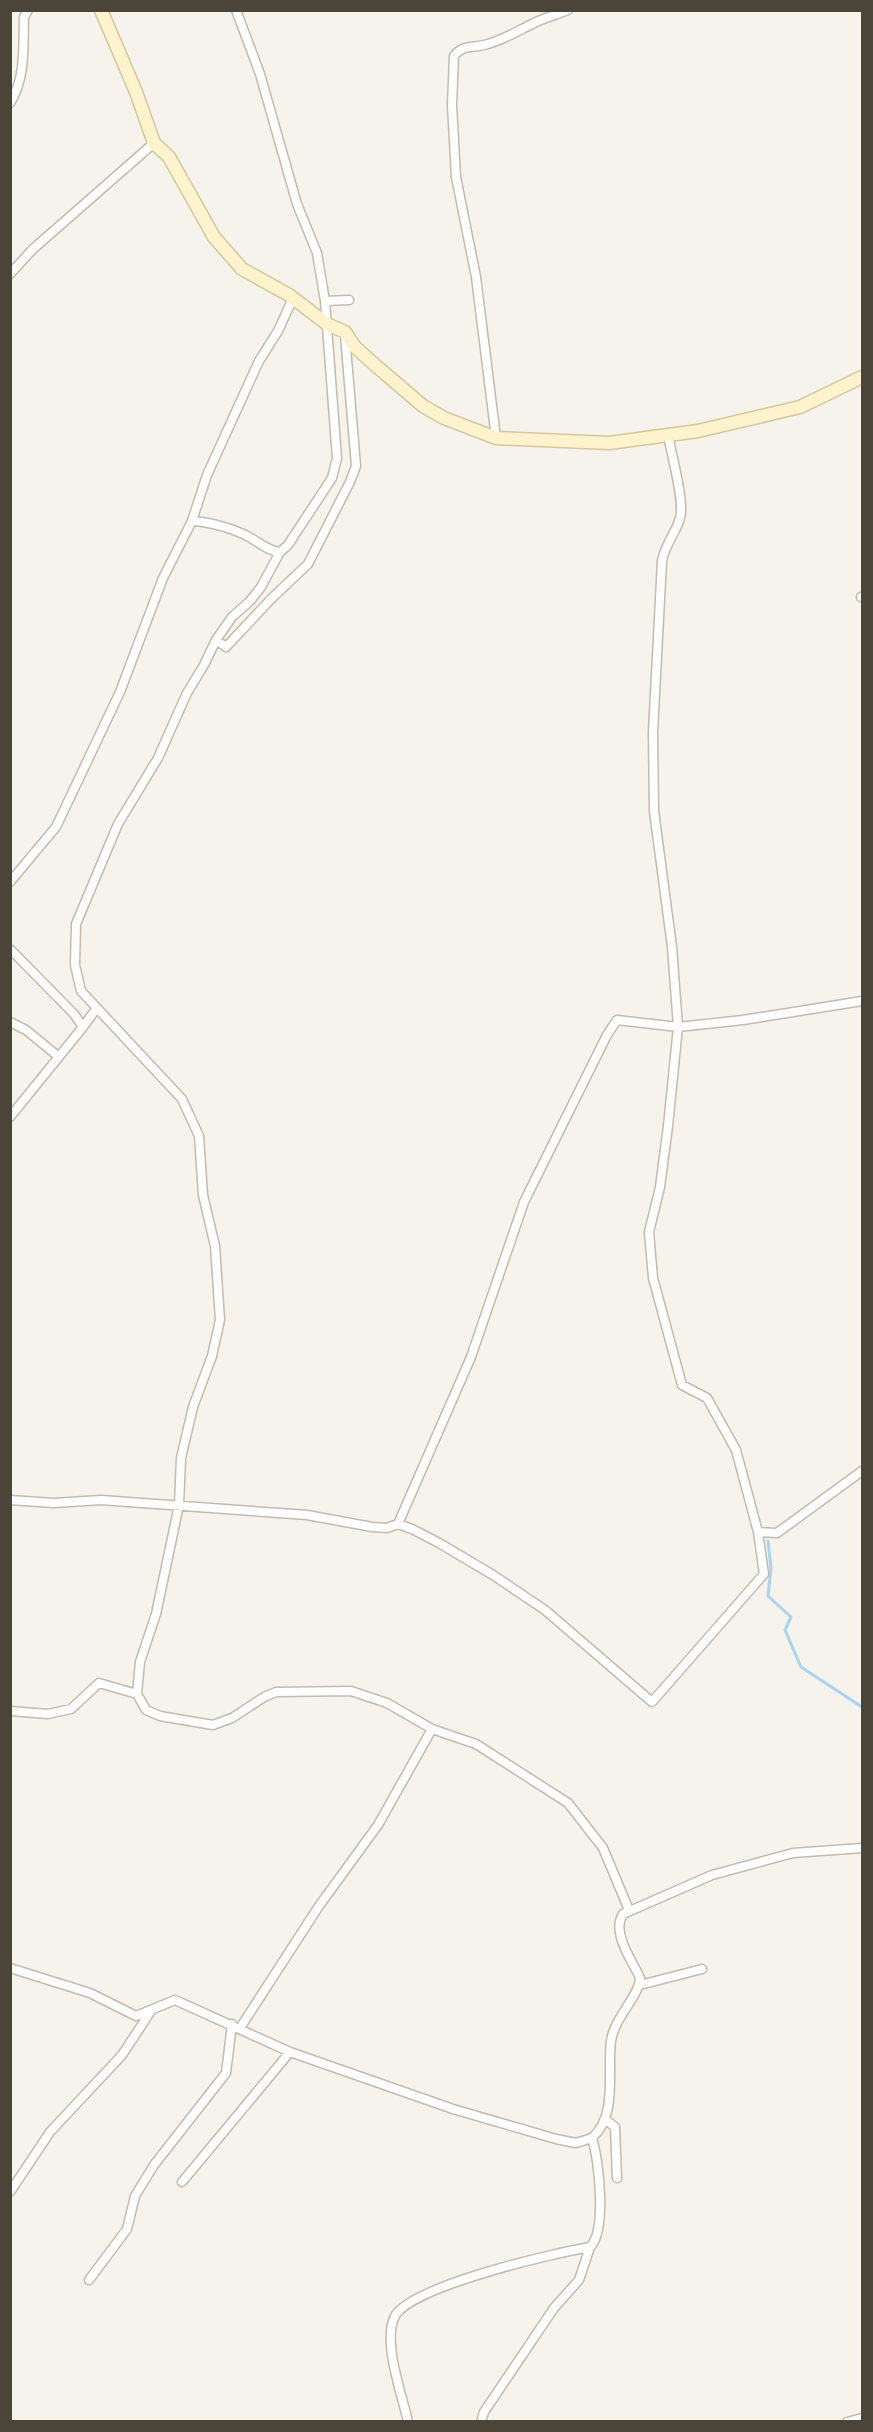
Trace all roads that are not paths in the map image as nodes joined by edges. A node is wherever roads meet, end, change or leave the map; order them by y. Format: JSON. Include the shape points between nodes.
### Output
{"nodes":[{"id":1,"x":28,"y":10,"type":"edge"},
{"id":2,"x":101,"y":10,"type":"edge"},
{"id":3,"x":236,"y":10,"type":"edge"},
{"id":4,"x":568,"y":10,"type":"edge"},
{"id":5,"x":10,"y":103,"type":"edge"},
{"id":6,"x":154,"y":143,"type":"junction"},
{"id":7,"x":10,"y":274,"type":"edge"},
{"id":8,"x":293,"y":298,"type":"junction"},
{"id":9,"x":349,"y":300,"type":"dead end"},
{"id":10,"x":325,"y":301,"type":"junction"},
{"id":11,"x":328,"y":325,"type":"junction"},
{"id":12,"x":345,"y":332,"type":"junction"},
{"id":13,"x":862,"y":377,"type":"edge"},
{"id":14,"x":668,"y":435,"type":"junction"},
{"id":15,"x":496,"y":438,"type":"junction"},
{"id":16,"x":192,"y":522,"type":"junction"},
{"id":17,"x":280,"y":552,"type":"junction"},
{"id":18,"x":216,"y":640,"type":"junction"},
{"id":19,"x":10,"y":882,"type":"edge"},
{"id":20,"x":10,"y":949,"type":"edge"},
{"id":21,"x":862,"y":1001,"type":"edge"},
{"id":22,"x":96,"y":1009,"type":"junction"},
{"id":23,"x":10,"y":1022,"type":"edge"},
{"id":24,"x":83,"y":1027,"type":"junction"},
{"id":25,"x":678,"y":1027,"type":"junction"},
{"id":26,"x":59,"y":1057,"type":"junction"},
{"id":27,"x":10,"y":1116,"type":"edge"},
{"id":28,"x":862,"y":1472,"type":"edge"},
{"id":29,"x":10,"y":1500,"type":"edge"},
{"id":30,"x":179,"y":1505,"type":"junction"},
{"id":31,"x":398,"y":1524,"type":"junction"},
{"id":32,"x":758,"y":1532,"type":"junction"},
{"id":33,"x":137,"y":1694,"type":"junction"},
{"id":34,"x":10,"y":1711,"type":"edge"},
{"id":35,"x":432,"y":1729,"type":"junction"},
{"id":36,"x":862,"y":1848,"type":"edge"},
{"id":37,"x":629,"y":1910,"type":"junction"},
{"id":38,"x":10,"y":1968,"type":"edge"},
{"id":39,"x":702,"y":1969,"type":"dead end"},
{"id":40,"x":640,"y":1985,"type":"junction"},
{"id":41,"x":152,"y":2009,"type":"junction"},
{"id":42,"x":236,"y":2026,"type":"junction"},
{"id":43,"x":290,"y":2052,"type":"junction"},
{"id":44,"x":606,"y":2120,"type":"junction"},
{"id":45,"x":592,"y":2138,"type":"junction"},
{"id":46,"x":617,"y":2178,"type":"dead end"},
{"id":47,"x":182,"y":2182,"type":"dead end"},
{"id":48,"x":10,"y":2192,"type":"edge"},
{"id":49,"x":590,"y":2247,"type":"junction"},
{"id":50,"x":89,"y":2280,"type":"dead end"},
{"id":51,"x":862,"y":2418,"type":"edge"},
{"id":52,"x":408,"y":2421,"type":"edge"},
{"id":53,"x":481,"y":2421,"type":"edge"},
{"id":54,"x":847,"y":2421,"type":"edge"}],
"edges":[{"from":1,"to":5,"type":"street","via":[[24,16],[18,91]]},
{"from":2,"to":6,"type":"main road"},
{"from":3,"to":10,"type":"street","via":[[260,74],[297,204],[317,254]]},
{"from":4,"to":15,"type":"street","via":[[510,36],[466,47],[454,56],[456,177],[476,277]]},
{"from":6,"to":7,"type":"street","via":[[33,249]]},
{"from":6,"to":8,"type":"main road","via":[[169,157],[214,237],[242,269]]},
{"from":8,"to":11,"type":"main road"},
{"from":8,"to":16,"type":"street","via":[[259,361],[207,475]]},
{"from":9,"to":10,"type":"street"},
{"from":10,"to":11,"type":"street"},
{"from":11,"to":12,"type":"main road"},
{"from":11,"to":17,"type":"street","via":[[335,466],[313,509]]},
{"from":12,"to":15,"type":"main road","via":[[355,347],[423,406]]},
{"from":12,"to":18,"type":"street","via":[[356,466],[350,482],[308,564],[226,647]]},
{"from":13,"to":14,"type":"main road","via":[[800,407]]},
{"from":14,"to":15,"type":"main road","via":[[609,443]]},
{"from":14,"to":25,"type":"street","via":[[681,510],[662,561],[653,732],[654,811]]},
{"from":16,"to":17,"type":"street","via":[[204,522]]},
{"from":16,"to":19,"type":"street","via":[[163,578],[120,692],[56,827]]},
{"from":17,"to":18,"type":"street","via":[[261,587]]},
{"from":18,"to":22,"type":"street","via":[[158,758],[118,824],[76,924],[77,974],[81,991]]},
{"from":20,"to":24,"type":"street"},
{"from":21,"to":25,"type":"street"},
{"from":22,"to":24,"type":"street"},
{"from":22,"to":30,"type":"street","via":[[182,1099],[199,1136],[203,1195],[215,1246],[220,1320],[212,1356],[193,1407],[182,1458]]},
{"from":23,"to":26,"type":"street"},
{"from":24,"to":26,"type":"street"},
{"from":25,"to":31,"type":"street","via":[[617,1020],[607,1035],[524,1202],[471,1357]]},
{"from":25,"to":32,"type":"street","via":[[660,1186],[649,1232],[653,1278],[682,1385],[707,1398],[736,1450]]},
{"from":26,"to":27,"type":"street"},
{"from":28,"to":32,"type":"street","via":[[777,1533]]},
{"from":29,"to":30,"type":"street"},
{"from":30,"to":31,"type":"street","via":[[307,1515],[372,1527]]},
{"from":30,"to":33,"type":"street","via":[[156,1614],[140,1662]]},
{"from":31,"to":32,"type":"street","via":[[457,1553],[545,1610],[652,1702],[764,1574]]},
{"from":33,"to":34,"type":"street","via":[[99,1683],[71,1709],[48,1714]]},
{"from":33,"to":35,"type":"street","via":[[146,1710],[160,1716],[213,1725],[276,1692],[351,1691],[387,1703]]},
{"from":35,"to":37,"type":"street","via":[[476,1744],[568,1803],[603,1848]]},
{"from":35,"to":42,"type":"street","via":[[378,1825]]},
{"from":36,"to":37,"type":"street","via":[[793,1853],[712,1875]]},
{"from":37,"to":40,"type":"street","via":[[620,1920],[620,1933]]},
{"from":38,"to":41,"type":"street","via":[[90,1993],[136,2016]]},
{"from":39,"to":40,"type":"street"},
{"from":40,"to":44,"type":"street","via":[[618,2019],[611,2040]]},
{"from":41,"to":42,"type":"street","via":[[175,2000]]},
{"from":41,"to":48,"type":"street","via":[[122,2055],[50,2132]]},
{"from":42,"to":43,"type":"street"},
{"from":42,"to":50,"type":"street","via":[[226,2073],[154,2165],[135,2196],[127,2229]]},
{"from":43,"to":45,"type":"street","via":[[515,2128],[576,2143]]},
{"from":43,"to":47,"type":"street"},
{"from":44,"to":45,"type":"street"},
{"from":44,"to":46,"type":"street","via":[[615,2127]]},
{"from":45,"to":49,"type":"street","via":[[597,2155],[598,2219],[596,2237]]},
{"from":49,"to":52,"type":"street","via":[[475,2275],[403,2306],[394,2316],[391,2341]]},
{"from":49,"to":53,"type":"street","via":[[579,2280],[554,2308]]},
{"from":51,"to":54,"type":"street"}]}
